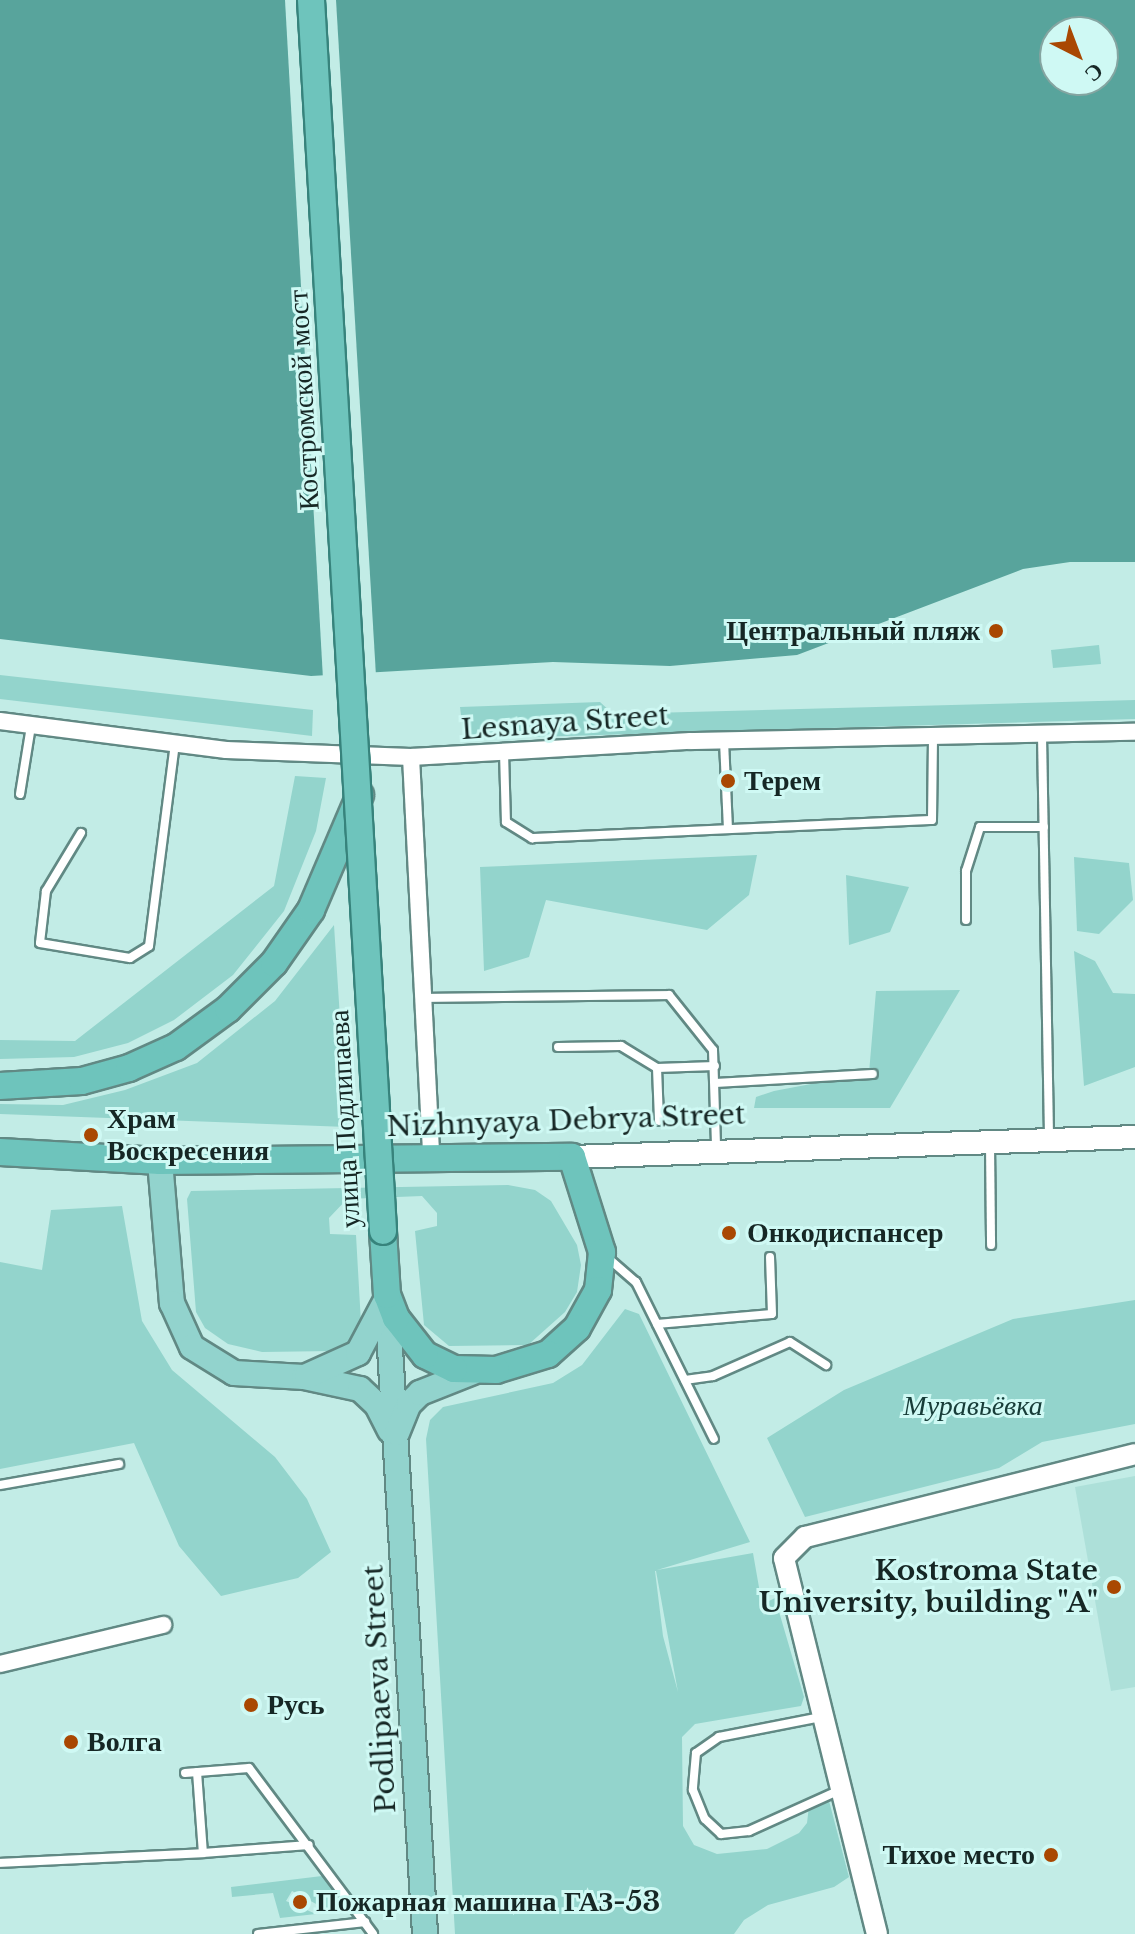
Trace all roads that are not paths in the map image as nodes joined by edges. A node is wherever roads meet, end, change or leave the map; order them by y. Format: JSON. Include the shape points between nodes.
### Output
{"nodes":[{"id":1,"x":311,"y":0,"type":"edge"},
{"id":2,"x":0,"y":721,"type":"edge"},
{"id":3,"x":32,"y":725,"type":"junction"},
{"id":4,"x":1135,"y":732,"type":"edge"},
{"id":5,"x":933,"y":735,"type":"junction"},
{"id":6,"x":1042,"y":735,"type":"junction"},
{"id":7,"x":724,"y":740,"type":"junction"},
{"id":8,"x":175,"y":744,"type":"junction"},
{"id":9,"x":504,"y":752,"type":"junction"},
{"id":10,"x":411,"y":757,"type":"junction"},
{"id":11,"x":20,"y":794,"type":"dead end"},
{"id":12,"x":360,"y":795,"type":"junction"},
{"id":13,"x":1044,"y":827,"type":"junction"},
{"id":14,"x":728,"y":828,"type":"junction"},
{"id":15,"x":81,"y":833,"type":"dead end"},
{"id":16,"x":966,"y":920,"type":"dead end"},
{"id":17,"x":423,"y":998,"type":"junction"},
{"id":18,"x":558,"y":1047,"type":"dead end"},
{"id":19,"x":715,"y":1066,"type":"junction"},
{"id":20,"x":657,"y":1068,"type":"junction"},
{"id":21,"x":873,"y":1074,"type":"dead end"},
{"id":22,"x":715,"y":1083,"type":"junction"},
{"id":23,"x":0,"y":1086,"type":"edge"},
{"id":24,"x":659,"y":1121,"type":"dead end"},
{"id":25,"x":1049,"y":1137,"type":"junction"},
{"id":26,"x":1135,"y":1137,"type":"edge"},
{"id":27,"x":990,"y":1139,"type":"junction"},
{"id":28,"x":716,"y":1149,"type":"junction"},
{"id":29,"x":0,"y":1152,"type":"edge"},
{"id":30,"x":572,"y":1157,"type":"junction"},
{"id":31,"x":431,"y":1158,"type":"junction"},
{"id":32,"x":160,"y":1161,"type":"junction"},
{"id":33,"x":991,"y":1245,"type":"dead end"},
{"id":34,"x":602,"y":1252,"type":"junction"},
{"id":35,"x":770,"y":1257,"type":"dead end"},
{"id":36,"x":387,"y":1295,"type":"junction"},
{"id":37,"x":657,"y":1324,"type":"junction"},
{"id":38,"x":826,"y":1365,"type":"dead end"},
{"id":39,"x":473,"y":1372,"type":"junction"},
{"id":40,"x":304,"y":1377,"type":"junction"},
{"id":41,"x":685,"y":1380,"type":"junction"},
{"id":42,"x":714,"y":1439,"type":"dead end"},
{"id":43,"x":395,"y":1440,"type":"junction"},
{"id":44,"x":1135,"y":1454,"type":"edge"},
{"id":45,"x":119,"y":1464,"type":"dead end"},
{"id":46,"x":0,"y":1485,"type":"edge"},
{"id":47,"x":163,"y":1625,"type":"dead end"},
{"id":48,"x":0,"y":1664,"type":"edge"},
{"id":49,"x":822,"y":1717,"type":"junction"},
{"id":50,"x":197,"y":1772,"type":"junction"},
{"id":51,"x":185,"y":1773,"type":"dead end"},
{"id":52,"x":841,"y":1789,"type":"junction"},
{"id":53,"x":309,"y":1845,"type":"junction"},
{"id":54,"x":203,"y":1853,"type":"junction"},
{"id":55,"x":0,"y":1863,"type":"edge"},
{"id":56,"x":365,"y":1922,"type":"junction"},
{"id":57,"x":258,"y":1934,"type":"edge"},
{"id":58,"x":266,"y":1934,"type":"edge"},
{"id":59,"x":373,"y":1934,"type":"edge"},
{"id":60,"x":425,"y":1934,"type":"edge"},
{"id":61,"x":877,"y":1934,"type":"edge"}],
"edges":[{"from":1,"to":12,"type":"highway","name":"Костромской мост","bridge":true},
{"from":2,"to":3,"type":"street","name":"Lesnaya Street"},
{"from":3,"to":8,"type":"street","name":"Lesnaya Street"},
{"from":3,"to":11,"type":"lane"},
{"from":4,"to":6,"type":"street","name":"Lesnaya Street"},
{"from":5,"to":6,"type":"street","name":"Lesnaya Street"},
{"from":5,"to":7,"type":"street","name":"Lesnaya Street"},
{"from":5,"to":14,"type":"lane","via":[[932,820]]},
{"from":6,"to":13,"type":"lane"},
{"from":7,"to":9,"type":"street","name":"Lesnaya Street"},
{"from":7,"to":14,"type":"lane"},
{"from":8,"to":10,"type":"street","name":"Lesnaya Street"},
{"from":8,"to":15,"type":"lane","via":[[149,946],[130,958],[40,943],[46,891]]},
{"from":9,"to":10,"type":"street","name":"Lesnaya Street"},
{"from":9,"to":14,"type":"lane","via":[[506,822],[532,838]]},
{"from":10,"to":17,"type":"street"},
{"from":12,"to":23,"type":"highway","via":[[311,910],[274,963],[228,1009],[176,1047],[129,1068],[82,1081]]},
{"from":12,"to":36,"type":"highway","name":"улица Подлипаева","bridge":true},
{"from":13,"to":16,"type":"lane","via":[[980,827],[966,871]]},
{"from":13,"to":25,"type":"lane"},
{"from":17,"to":19,"type":"lane","via":[[661,993],[675,1000],[711,1045]]},
{"from":17,"to":31,"type":"street"},
{"from":18,"to":20,"type":"lane","via":[[621,1046]]},
{"from":19,"to":20,"type":"lane"},
{"from":19,"to":22,"type":"lane"},
{"from":20,"to":24,"type":"lane"},
{"from":21,"to":22,"type":"lane"},
{"from":22,"to":28,"type":"lane"},
{"from":25,"to":26,"type":"main road","name":"Nizhnyaya Debrya Street"},
{"from":25,"to":27,"type":"main road","name":"Nizhnyaya Debrya Street"},
{"from":27,"to":28,"type":"main road","name":"Nizhnyaya Debrya Street"},
{"from":27,"to":33,"type":"lane"},
{"from":28,"to":30,"type":"main road","name":"Nizhnyaya Debrya Street"},
{"from":29,"to":32,"type":"highway","name":"Nizhnyaya Debrya Street"},
{"from":30,"to":31,"type":"highway","name":"Nizhnyaya Debrya Street"},
{"from":30,"to":34,"type":"highway"},
{"from":31,"to":32,"type":"highway","name":"Nizhnyaya Debrya Street"},
{"from":32,"to":40,"type":"main road","via":[[167,1271],[180,1330],[212,1363],[234,1373]]},
{"from":34,"to":37,"type":"lane","via":[[636,1282]]},
{"from":34,"to":39,"type":"highway","via":[[598,1290],[566,1340],[525,1364]]},
{"from":35,"to":37,"type":"lane","via":[[772,1314]]},
{"from":36,"to":39,"type":"highway","via":[[396,1318],[425,1355]]},
{"from":36,"to":40,"type":"main road","via":[[358,1353]]},
{"from":36,"to":43,"type":"main road","name":"улица Подлипаева"},
{"from":37,"to":41,"type":"lane"},
{"from":38,"to":41,"type":"lane","via":[[790,1342],[713,1376]]},
{"from":39,"to":43,"type":"main road","via":[[420,1393],[409,1404]]},
{"from":40,"to":43,"type":"main road","via":[[360,1389],[377,1405]]},
{"from":41,"to":42,"type":"lane"},
{"from":43,"to":60,"type":"main road","name":"Podlipaeva Street"},
{"from":44,"to":49,"type":"street","via":[[813,1535],[792,1547],[784,1570]]},
{"from":45,"to":46,"type":"lane"},
{"from":47,"to":48,"type":"street"},
{"from":49,"to":52,"type":"street"},
{"from":49,"to":52,"type":"lane","via":[[719,1737],[696,1753],[693,1790],[705,1819],[721,1834],[749,1831]]},
{"from":50,"to":51,"type":"lane"},
{"from":50,"to":53,"type":"lane","via":[[249,1768]]},
{"from":50,"to":54,"type":"lane"},
{"from":52,"to":61,"type":"street"},
{"from":53,"to":54,"type":"lane"},
{"from":53,"to":56,"type":"lane"},
{"from":54,"to":55,"type":"lane"},
{"from":56,"to":58,"type":"lane"},
{"from":56,"to":59,"type":"lane"},
{"from":57,"to":58,"type":"lane"}]}
